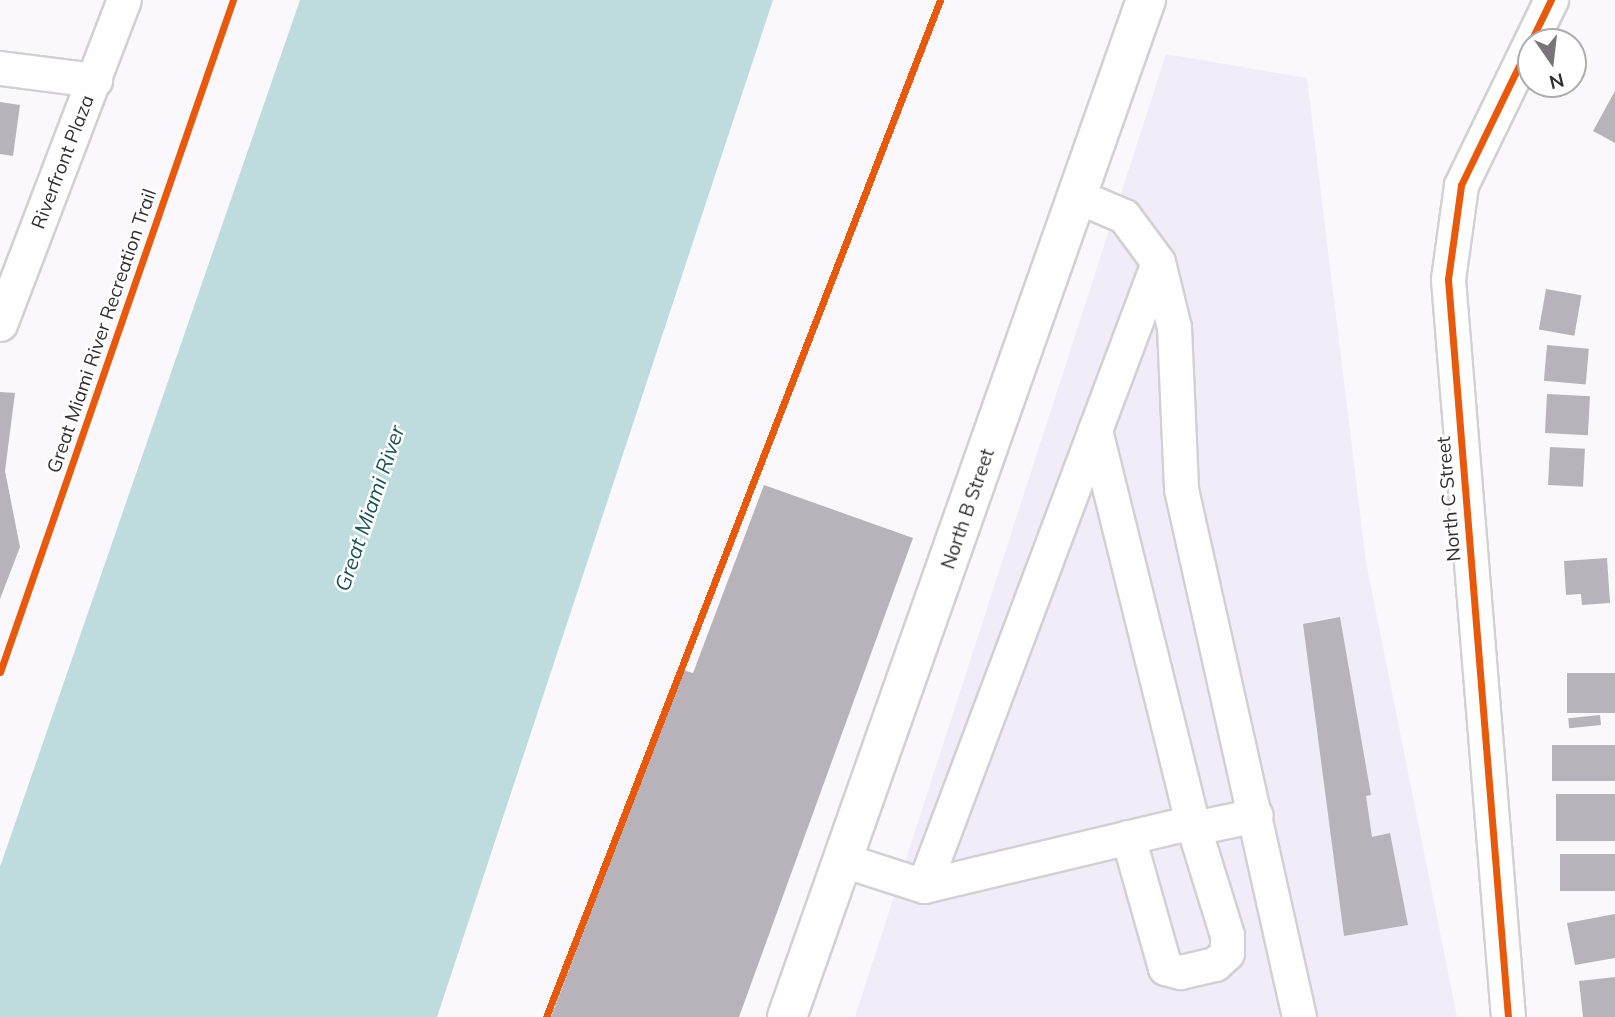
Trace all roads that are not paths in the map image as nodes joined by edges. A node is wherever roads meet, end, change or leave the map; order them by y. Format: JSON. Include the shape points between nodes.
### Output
{"nodes":[{"id":1,"x":124,"y":0,"type":"edge"},
{"id":2,"x":1146,"y":0,"type":"edge"},
{"id":3,"x":1551,"y":0,"type":"edge"},
{"id":4,"x":0,"y":68,"type":"edge"},
{"id":5,"x":95,"y":80,"type":"junction"},
{"id":6,"x":1077,"y":196,"type":"junction"},
{"id":7,"x":1158,"y":262,"type":"junction"},
{"id":8,"x":0,"y":324,"type":"edge"},
{"id":9,"x":1095,"y":430,"type":"junction"},
{"id":10,"x":1256,"y":815,"type":"junction"},
{"id":11,"x":1193,"y":825,"type":"junction"},
{"id":12,"x":1128,"y":837,"type":"junction"},
{"id":13,"x":843,"y":860,"type":"junction"},
{"id":14,"x":924,"y":886,"type":"junction"},
{"id":15,"x":787,"y":1017,"type":"edge"},
{"id":16,"x":1299,"y":1017,"type":"edge"},
{"id":17,"x":1508,"y":1017,"type":"edge"}],
"edges":[{"from":1,"to":5,"type":"street","name":"Riverfront Plaza"},
{"from":2,"to":6,"type":"main road","name":"North B Street"},
{"from":3,"to":17,"type":"street","name":"North C Street","via":[[1461,185],[1448,279]]},
{"from":4,"to":5,"type":"street"},
{"from":5,"to":8,"type":"street","name":"Riverfront Plaza"},
{"from":6,"to":7,"type":"street","via":[[1124,216]]},
{"from":6,"to":13,"type":"main road","name":"North B Street"},
{"from":7,"to":9,"type":"street"},
{"from":7,"to":10,"type":"street","via":[[1174,327],[1181,489]]},
{"from":9,"to":11,"type":"street"},
{"from":9,"to":14,"type":"street"},
{"from":10,"to":11,"type":"street"},
{"from":10,"to":16,"type":"street"},
{"from":11,"to":12,"type":"street"},
{"from":11,"to":12,"type":"street","via":[[1227,953],[1215,964],[1180,972],[1165,968],[1155,948]]},
{"from":12,"to":14,"type":"street"},
{"from":13,"to":14,"type":"street"},
{"from":13,"to":15,"type":"main road","name":"North B Street"}]}
